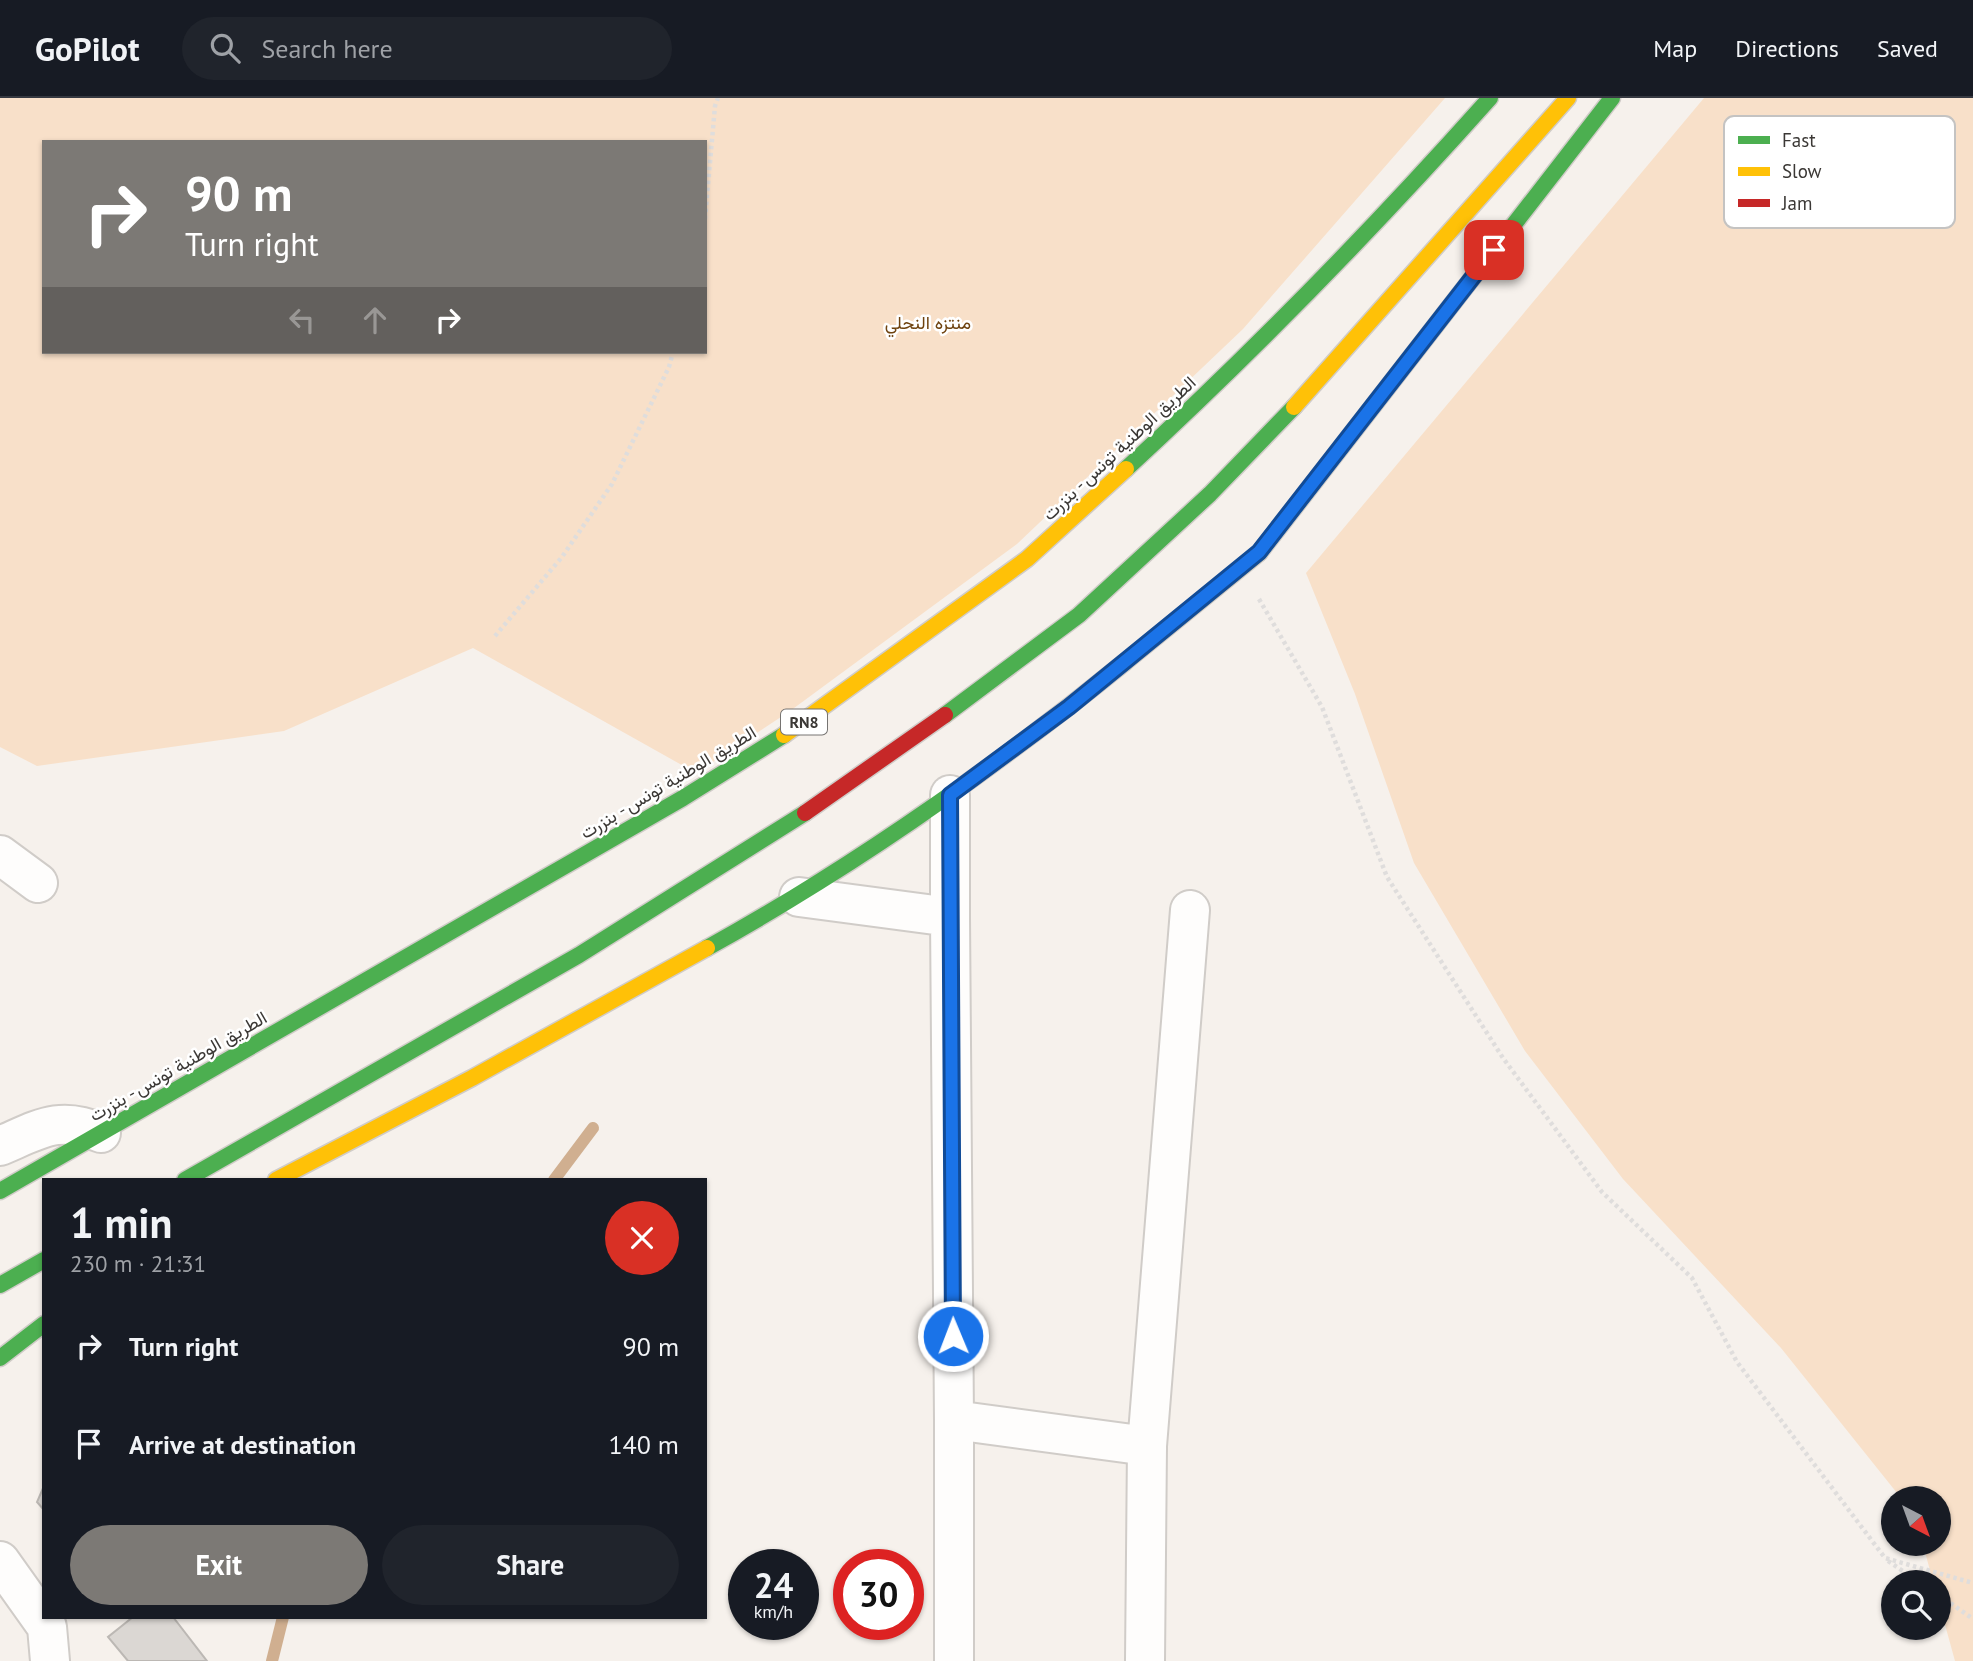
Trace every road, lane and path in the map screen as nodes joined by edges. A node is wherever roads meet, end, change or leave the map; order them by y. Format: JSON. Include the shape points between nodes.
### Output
{"nodes":[{"id":1,"x":718,"y":98,"type":"edge"},
{"id":2,"x":1490,"y":98,"type":"edge"},
{"id":3,"x":1568,"y":98,"type":"edge"},
{"id":4,"x":1612,"y":98,"type":"edge"},
{"id":5,"x":707,"y":196,"type":"edge"},
{"id":6,"x":672,"y":354,"type":"edge"},
{"id":7,"x":1241,"y":568,"type":"junction"},
{"id":8,"x":495,"y":636,"type":"dead end"},
{"id":9,"x":950,"y":795,"type":"junction"},
{"id":10,"x":0,"y":855,"type":"edge"},
{"id":11,"x":38,"y":883,"type":"dead end"},
{"id":12,"x":799,"y":897,"type":"junction"},
{"id":13,"x":1190,"y":910,"type":"dead end"},
{"id":14,"x":950,"y":917,"type":"junction"},
{"id":15,"x":101,"y":1133,"type":"junction"},
{"id":16,"x":0,"y":1146,"type":"edge"},
{"id":17,"x":188,"y":1178,"type":"edge"},
{"id":18,"x":280,"y":1178,"type":"edge"},
{"id":19,"x":0,"y":1191,"type":"edge"},
{"id":20,"x":42,"y":1261,"type":"edge"},
{"id":21,"x":0,"y":1285,"type":"edge"},
{"id":22,"x":42,"y":1326,"type":"edge"},
{"id":23,"x":0,"y":1359,"type":"edge"},
{"id":24,"x":954,"y":1420,"type":"junction"},
{"id":25,"x":1146,"y":1446,"type":"junction"},
{"id":26,"x":1885,"y":1558,"type":"junction"},
{"id":27,"x":0,"y":1561,"type":"edge"},
{"id":28,"x":1902,"y":1570,"type":"edge"},
{"id":29,"x":1973,"y":1583,"type":"edge"},
{"id":30,"x":1951,"y":1603,"type":"edge"},
{"id":31,"x":1973,"y":1619,"type":"edge"},
{"id":32,"x":48,"y":1644,"type":"edge"},
{"id":33,"x":78,"y":1661,"type":"edge"},
{"id":34,"x":954,"y":1661,"type":"edge"},
{"id":35,"x":1145,"y":1661,"type":"edge"}],
"edges":[{"from":1,"to":5,"type":"path"},
{"from":2,"to":15,"type":"main road","name":"الطريق الوطنية تونس - بنزرت","number":"RN8","via":[[1412,186],[1188,412],[1027,559],[810,719],[683,798]]},
{"from":3,"to":17,"type":"main road","via":[[1319,382],[1201,503],[1077,616],[862,777],[671,901]]},
{"from":4,"to":7,"type":"main road","via":[[1259,552]]},
{"from":6,"to":8,"type":"path","via":[[612,484],[562,557]]},
{"from":7,"to":9,"type":"main road","via":[[1069,707]]},
{"from":7,"to":26,"type":"path","via":[[1322,708],[1387,877],[1503,1058],[1602,1192],[1692,1279],[1737,1362]]},
{"from":9,"to":12,"type":"main road"},
{"from":9,"to":14,"type":"street"},
{"from":10,"to":11,"type":"street"},
{"from":12,"to":14,"type":"street"},
{"from":12,"to":18,"type":"main road","via":[[472,1078]]},
{"from":13,"to":25,"type":"street"},
{"from":14,"to":24,"type":"street"},
{"from":15,"to":16,"type":"street","via":[[78,1123],[50,1124]]},
{"from":15,"to":19,"type":"main road","name":"الطريق الوطنية تونس - بنزرت","number":"RN8"},
{"from":20,"to":21,"type":"main road"},
{"from":22,"to":23,"type":"main road"},
{"from":24,"to":25,"type":"street"},
{"from":24,"to":34,"type":"street"},
{"from":25,"to":35,"type":"street"},
{"from":26,"to":28,"type":"path"},
{"from":26,"to":29,"type":"path"},
{"from":27,"to":32,"type":"street"},
{"from":30,"to":31,"type":"path"},
{"from":32,"to":33,"type":"street"}]}
